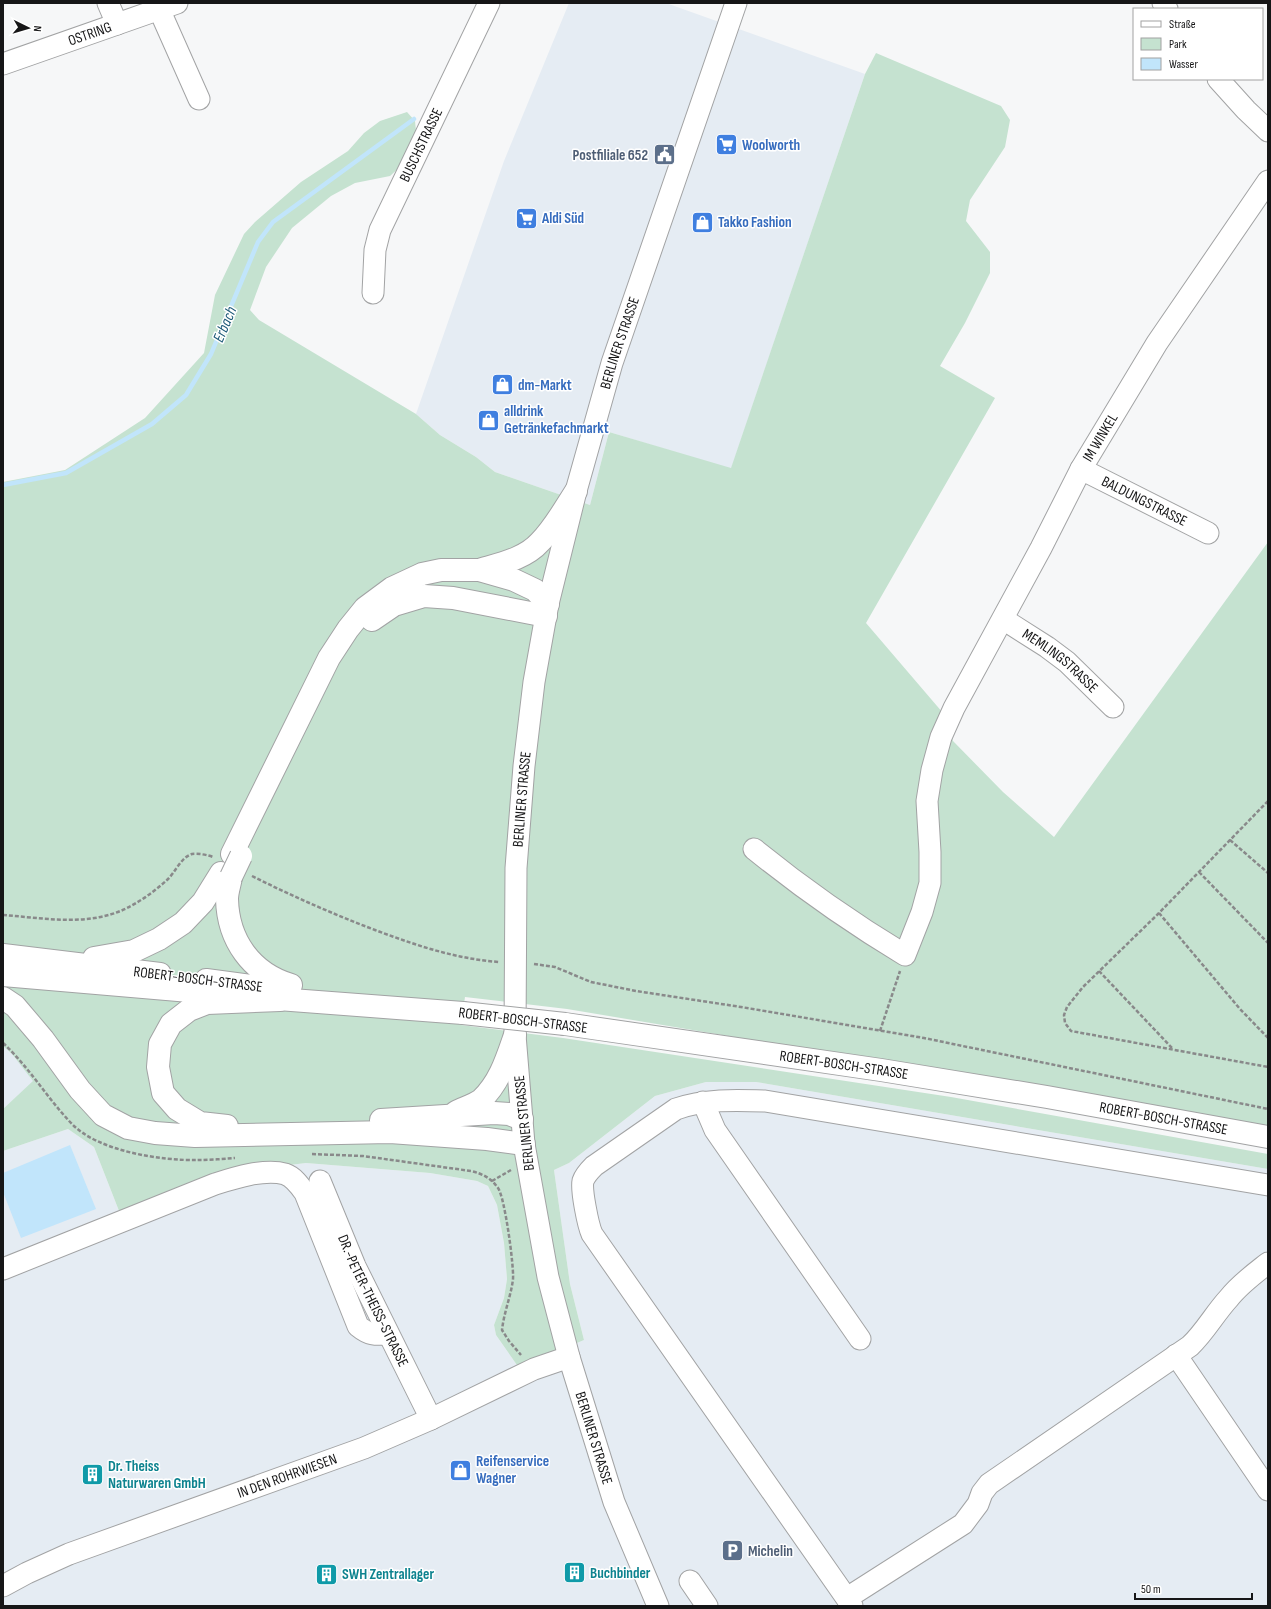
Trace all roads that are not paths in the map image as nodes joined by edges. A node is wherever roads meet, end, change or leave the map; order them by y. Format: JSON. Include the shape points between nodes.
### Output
{"nodes":[{"id":1,"x":108,"y":3,"type":"edge"},
{"id":2,"x":489,"y":3,"type":"edge"},
{"id":3,"x":736,"y":3,"type":"edge"},
{"id":4,"x":168,"y":6,"type":"edge"},
{"id":5,"x":117,"y":24,"type":"junction"},
{"id":6,"x":3,"y":64,"type":"edge"},
{"id":7,"x":1219,"y":80,"type":"edge"},
{"id":8,"x":198,"y":99,"type":"dead end"},
{"id":9,"x":1268,"y":131,"type":"edge"},
{"id":10,"x":1268,"y":181,"type":"edge"},
{"id":11,"x":373,"y":293,"type":"dead end"},
{"id":12,"x":1081,"y":469,"type":"junction"},
{"id":13,"x":576,"y":491,"type":"junction"},
{"id":14,"x":1208,"y":533,"type":"dead end"},
{"id":15,"x":479,"y":570,"type":"junction"},
{"id":16,"x":547,"y":610,"type":"junction"},
{"id":17,"x":1003,"y":619,"type":"junction"},
{"id":18,"x":1113,"y":707,"type":"dead end"},
{"id":19,"x":754,"y":849,"type":"dead end"},
{"id":20,"x":231,"y":865,"type":"junction"},
{"id":21,"x":3,"y":955,"type":"edge"},
{"id":22,"x":41,"y":958,"type":"junction"},
{"id":23,"x":3,"y":975,"type":"edge"},
{"id":24,"x":3,"y":998,"type":"edge"},
{"id":25,"x":354,"y":999,"type":"junction"},
{"id":26,"x":280,"y":1000,"type":"junction"},
{"id":27,"x":417,"y":1008,"type":"junction"},
{"id":28,"x":515,"y":1035,"type":"junction"},
{"id":29,"x":703,"y":1102,"type":"junction"},
{"id":30,"x":451,"y":1114,"type":"junction"},
{"id":31,"x":522,"y":1119,"type":"junction"},
{"id":32,"x":1268,"y":1137,"type":"edge"},
{"id":33,"x":524,"y":1144,"type":"junction"},
{"id":34,"x":320,"y":1181,"type":"dead end"},
{"id":35,"x":1268,"y":1185,"type":"edge"},
{"id":36,"x":1268,"y":1263,"type":"edge"},
{"id":37,"x":3,"y":1270,"type":"edge"},
{"id":38,"x":388,"y":1334,"type":"junction"},
{"id":39,"x":860,"y":1339,"type":"dead end"},
{"id":40,"x":1176,"y":1355,"type":"junction"},
{"id":41,"x":568,"y":1357,"type":"junction"},
{"id":42,"x":431,"y":1419,"type":"junction"},
{"id":43,"x":1268,"y":1490,"type":"edge"},
{"id":44,"x":690,"y":1581,"type":"dead end"},
{"id":45,"x":3,"y":1586,"type":"edge"},
{"id":46,"x":850,"y":1602,"type":"edge"},
{"id":47,"x":658,"y":1606,"type":"edge"},
{"id":48,"x":707,"y":1606,"type":"edge"}],
"edges":[{"from":1,"to":5,"type":"street"},
{"from":2,"to":11,"type":"street","name":"BUSCHSTRASSE","via":[[380,230],[375,250]]},
{"from":3,"to":13,"type":"street","name":"BERLINER STRASSE","via":[[612,363]]},
{"from":4,"to":5,"type":"street","name":"OSTRING"},
{"from":4,"to":8,"type":"street"},
{"from":5,"to":6,"type":"street","name":"OSTRING"},
{"from":7,"to":9,"type":"street"},
{"from":10,"to":12,"type":"street","name":"IM WINKEL","via":[[1157,343]]},
{"from":12,"to":14,"type":"street","name":"BALDUNGSTRASSE"},
{"from":12,"to":17,"type":"street","name":"IM WINKEL"},
{"from":13,"to":15,"type":"main road","via":[[540,543],[524,554]]},
{"from":13,"to":16,"type":"street","name":"BERLINER STRASSE"},
{"from":15,"to":16,"type":"main road","via":[[514,580],[535,590]]},
{"from":15,"to":20,"type":"main road","via":[[441,570],[422,574],[392,588],[365,608],[328,658]]},
{"from":16,"to":20,"type":"main road","via":[[424,596],[394,604],[374,618],[340,660]]},
{"from":16,"to":28,"type":"street","name":"BERLINER STRASSE","via":[[534,682],[518,819]]},
{"from":17,"to":18,"type":"street","name":"MEMLINGSTRASSE","via":[[1067,662]]},
{"from":17,"to":19,"type":"street","name":"IM WINKEL","via":[[954,708],[932,770],[927,801],[930,883],[905,955],[803,888]]},
{"from":20,"to":22,"type":"main road","via":[[203,902],[183,923],[153,942],[134,951],[113,956],[83,960]]},
{"from":20,"to":25,"type":"main road","via":[[227,897],[229,920],[236,942],[248,958],[257,967],[286,983]]},
{"from":21,"to":22,"type":"main road","name":"ROBERT-BOSCH-STRASSE"},
{"from":22,"to":25,"type":"main road","name":"ROBERT-BOSCH-STRASSE"},
{"from":23,"to":26,"type":"main road","name":"ROBERT-BOSCH-STRASSE"},
{"from":24,"to":33,"type":"main road","via":[[15,1006],[80,1090],[103,1115],[128,1128],[195,1136],[390,1132]]},
{"from":25,"to":27,"type":"main road","name":"ROBERT-BOSCH-STRASSE"},
{"from":26,"to":27,"type":"main road","name":"ROBERT-BOSCH-STRASSE"},
{"from":26,"to":30,"type":"main road","via":[[207,1003],[189,1010],[171,1024],[160,1044],[158,1067],[163,1093],[178,1109],[200,1123],[224,1127],[389,1120]]},
{"from":27,"to":32,"type":"main road","name":"ROBERT-BOSCH-STRASSE","bridge":true,"via":[[565,1024],[888,1071]]},
{"from":28,"to":30,"type":"main road","via":[[504,1069],[493,1086],[480,1100]]},
{"from":28,"to":31,"type":"street","name":"BERLINER STRASSE"},
{"from":29,"to":35,"type":"street","via":[[765,1102]]},
{"from":29,"to":39,"type":"street","via":[[715,1130]]},
{"from":29,"to":46,"type":"street","via":[[676,1109],[587,1173],[582,1182],[588,1224],[599,1246]]},
{"from":30,"to":31,"type":"main road","via":[[509,1114]]},
{"from":31,"to":33,"type":"street","name":"BERLINER STRASSE"},
{"from":33,"to":41,"type":"street","name":"BERLINER STRASSE","via":[[548,1277]]},
{"from":34,"to":38,"type":"street","name":"DR.-PETER-THEISS-STRASSE","via":[[355,1266]]},
{"from":36,"to":40,"type":"street","via":[[1239,1286],[1198,1338]]},
{"from":37,"to":38,"type":"street","via":[[215,1184],[246,1176],[276,1173],[286,1175],[297,1182],[305,1193],[358,1326],[366,1332]]},
{"from":38,"to":42,"type":"street","name":"DR.-PETER-THEISS-STRASSE"},
{"from":40,"to":43,"type":"street"},
{"from":40,"to":46,"type":"street","via":[[989,1484],[963,1524]]},
{"from":41,"to":42,"type":"street","name":"IN DEN ROHRWIESEN","via":[[534,1369]]},
{"from":41,"to":47,"type":"street","name":"BERLINER STRASSE","via":[[614,1502]]},
{"from":42,"to":45,"type":"street","name":"IN DEN ROHRWIESEN","via":[[364,1448],[69,1554]]},
{"from":44,"to":48,"type":"street"}]}
